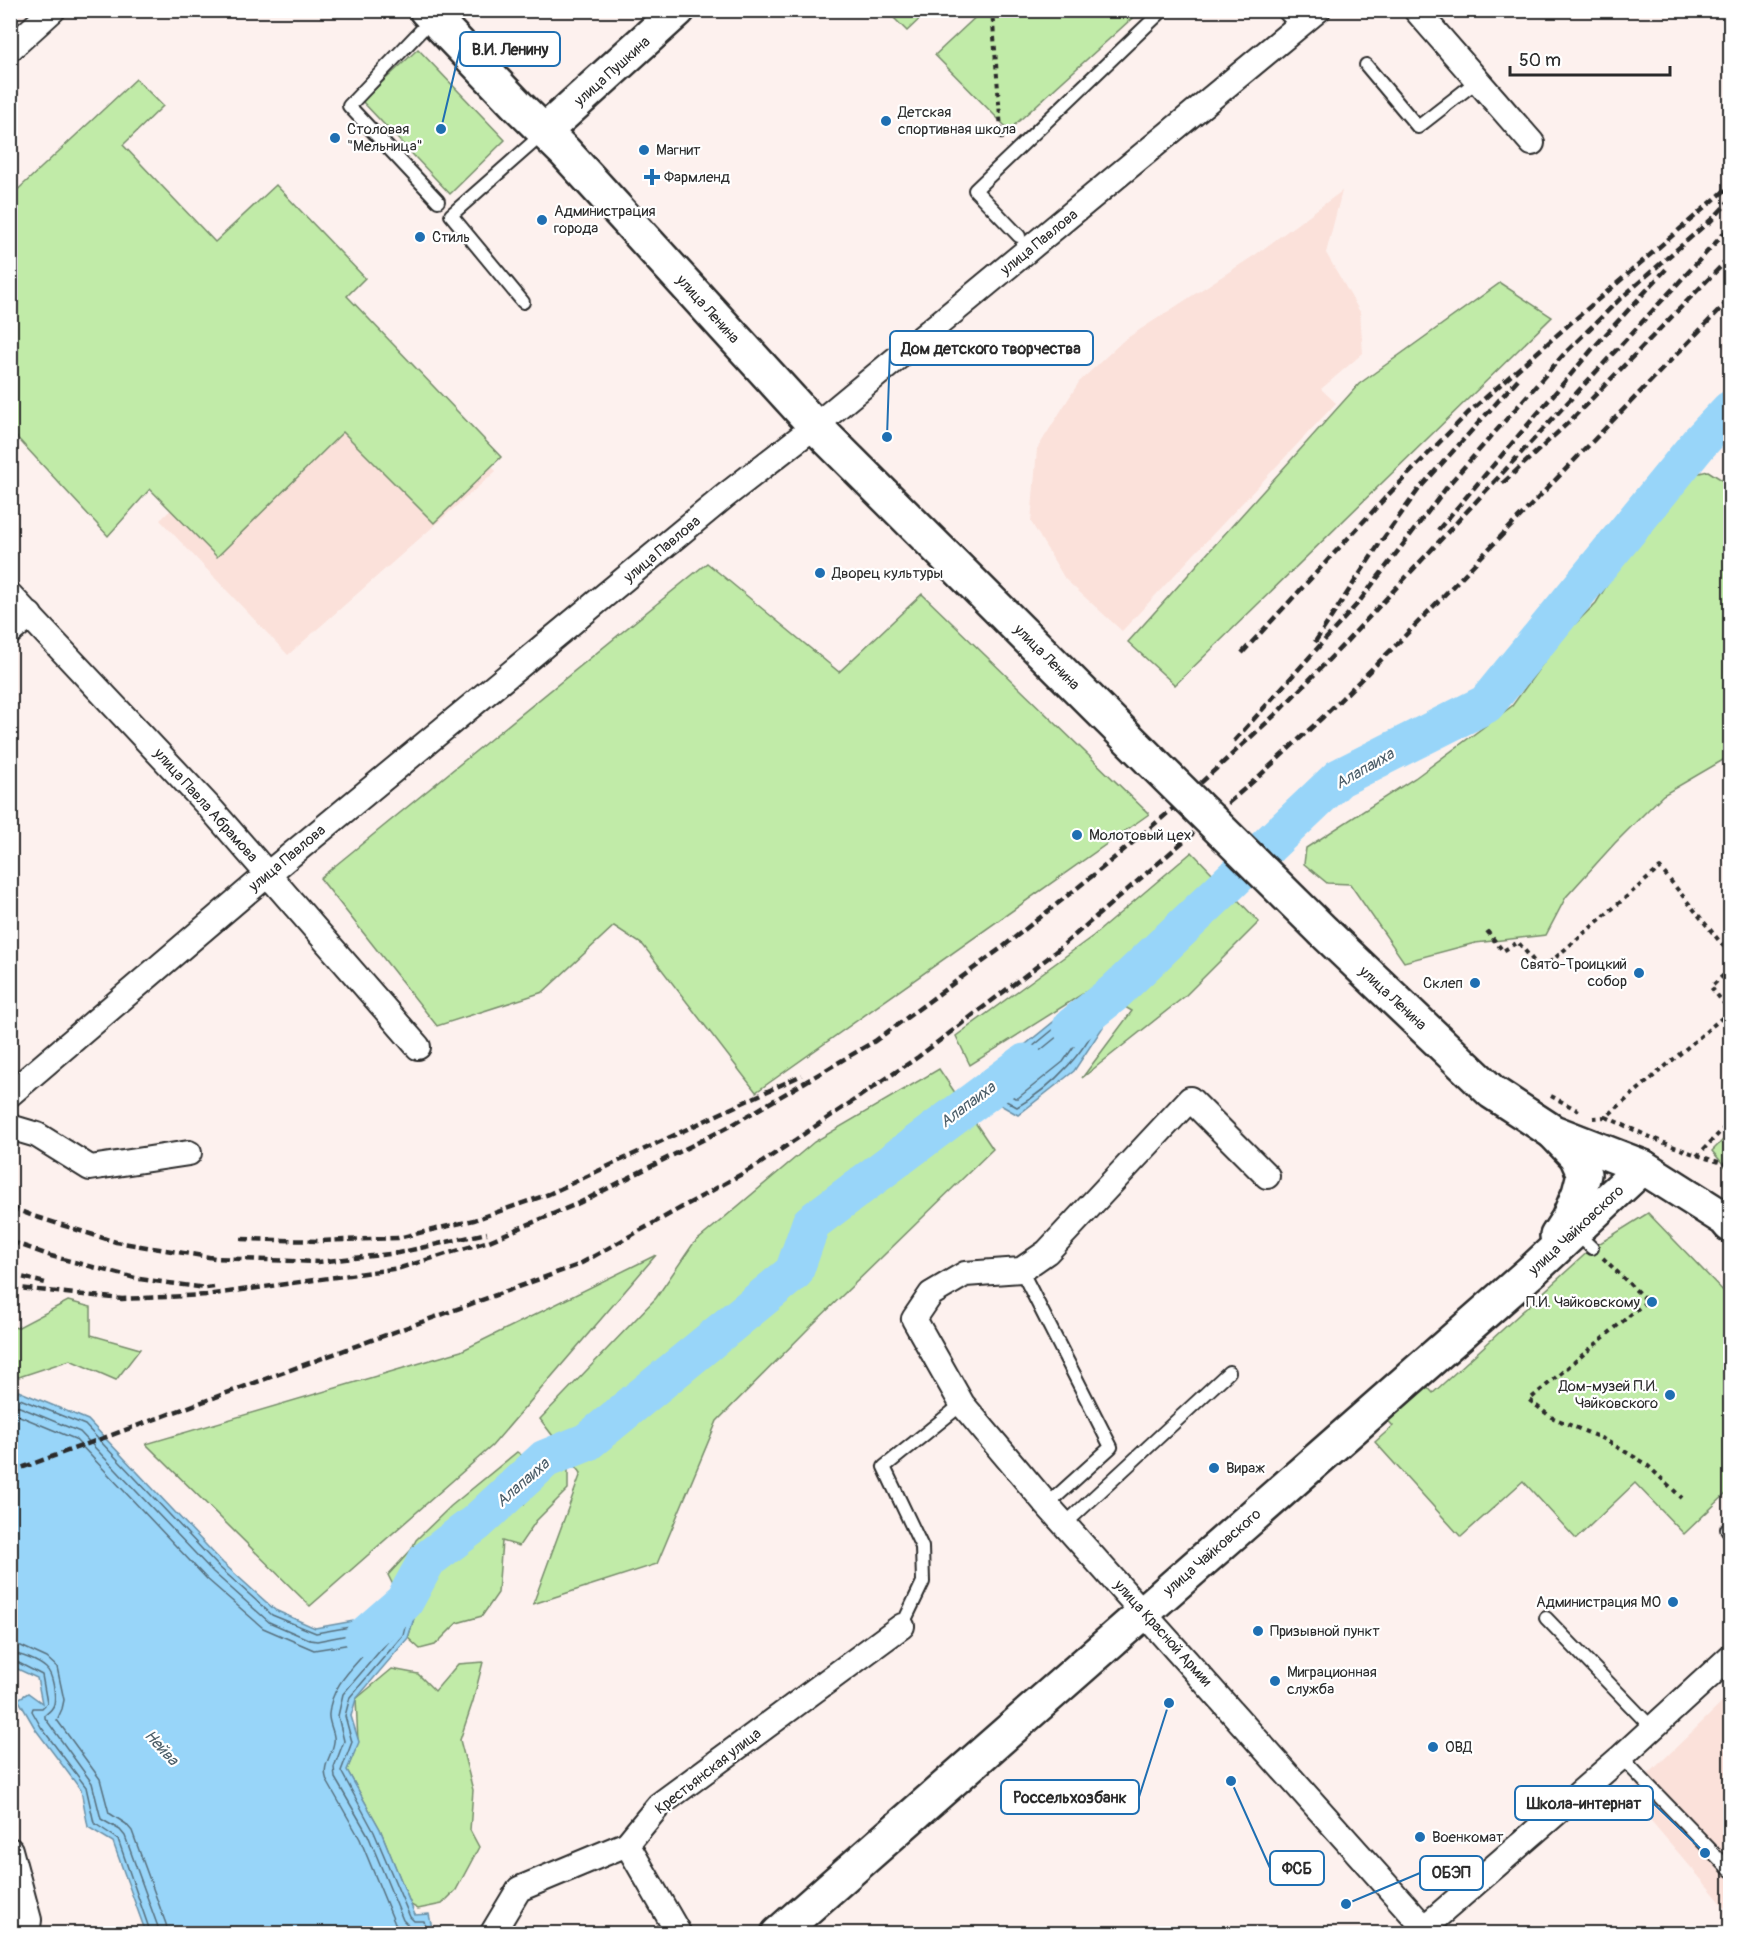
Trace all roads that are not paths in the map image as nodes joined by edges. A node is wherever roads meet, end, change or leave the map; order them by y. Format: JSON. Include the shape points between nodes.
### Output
{"nodes":[{"id":1,"x":53,"y":10,"type":"edge"},
{"id":2,"x":678,"y":10,"type":"edge"},
{"id":3,"x":1163,"y":10,"type":"edge"},
{"id":4,"x":1282,"y":10,"type":"edge"},
{"id":5,"x":1318,"y":10,"type":"edge"},
{"id":6,"x":1416,"y":10,"type":"edge"},
{"id":7,"x":429,"y":14,"type":"edge"},
{"id":8,"x":1299,"y":28,"type":"junction"},
{"id":9,"x":10,"y":49,"type":"edge"},
{"id":10,"x":1366,"y":66,"type":"dead end"},
{"id":11,"x":1477,"y":81,"type":"junction"},
{"id":12,"x":545,"y":131,"type":"junction"},
{"id":13,"x":1532,"y":143,"type":"dead end"},
{"id":14,"x":438,"y":201,"type":"dead end"},
{"id":15,"x":1018,"y":236,"type":"dead end"},
{"id":16,"x":523,"y":302,"type":"dead end"},
{"id":17,"x":815,"y":426,"type":"junction"},
{"id":18,"x":10,"y":595,"type":"edge"},
{"id":19,"x":30,"y":615,"type":"junction"},
{"id":20,"x":10,"y":632,"type":"edge"},
{"id":21,"x":268,"y":874,"type":"junction"},
{"id":22,"x":418,"y":1047,"type":"dead end"},
{"id":23,"x":10,"y":1094,"type":"edge"},
{"id":24,"x":10,"y":1127,"type":"edge"},
{"id":25,"x":1553,"y":1132,"type":"junction"},
{"id":26,"x":189,"y":1154,"type":"dead end"},
{"id":27,"x":1643,"y":1167,"type":"junction"},
{"id":28,"x":1267,"y":1176,"type":"dead end"},
{"id":29,"x":1731,"y":1225,"type":"edge"},
{"id":30,"x":1533,"y":1269,"type":"junction"},
{"id":31,"x":1021,"y":1270,"type":"junction"},
{"id":32,"x":1229,"y":1372,"type":"dead end"},
{"id":33,"x":962,"y":1404,"type":"junction"},
{"id":34,"x":1047,"y":1505,"type":"junction"},
{"id":35,"x":1065,"y":1524,"type":"junction"},
{"id":36,"x":1144,"y":1612,"type":"junction"},
{"id":37,"x":1546,"y":1618,"type":"dead end"},
{"id":38,"x":902,"y":1626,"type":"joint"},
{"id":39,"x":1731,"y":1657,"type":"edge"},
{"id":40,"x":1652,"y":1728,"type":"junction"},
{"id":41,"x":1621,"y":1757,"type":"junction"},
{"id":42,"x":627,"y":1844,"type":"junction"},
{"id":43,"x":10,"y":1850,"type":"edge"},
{"id":44,"x":1731,"y":1870,"type":"edge"},
{"id":45,"x":1424,"y":1931,"type":"edge"},
{"id":46,"x":27,"y":1934,"type":"edge"},
{"id":47,"x":492,"y":1934,"type":"edge"},
{"id":48,"x":680,"y":1934,"type":"edge"},
{"id":49,"x":778,"y":1934,"type":"edge"}],
"edges":[{"from":1,"to":9,"type":"street"},
{"from":2,"to":12,"type":"main road","name":"улица Пушкина"},
{"from":3,"to":15,"type":"lane","via":[[975,190]]},
{"from":4,"to":8,"type":"lane"},
{"from":5,"to":8,"type":"street","name":"улица Павлова"},
{"from":6,"to":11,"type":"street"},
{"from":7,"to":12,"type":"main road","name":"улица Ленина"},
{"from":7,"to":14,"type":"lane","via":[[349,106]]},
{"from":8,"to":17,"type":"street","name":"улица Павлова"},
{"from":10,"to":11,"type":"lane","via":[[1418,127]]},
{"from":11,"to":13,"type":"street"},
{"from":12,"to":16,"type":"lane","via":[[452,216]]},
{"from":12,"to":17,"type":"main road","name":"улица Ленина"},
{"from":17,"to":21,"type":"street","name":"улица Павлова"},
{"from":17,"to":25,"type":"main road","name":"улица Ленина","bridge":true,"via":[[1324,932],[1492,1092]]},
{"from":18,"to":19,"type":"street","name":"улица Павла Абрамова"},
{"from":19,"to":20,"type":"street"},
{"from":19,"to":21,"type":"street","name":"улица Павла Абрамова"},
{"from":21,"to":22,"type":"street","name":"улица Павла Абрамова"},
{"from":21,"to":23,"type":"street","name":"улица Павлова"},
{"from":24,"to":26,"type":"street","via":[[37,1135],[90,1168]]},
{"from":25,"to":27,"type":"main road","name":"улица Ленина"},
{"from":25,"to":30,"type":"main road","via":[[1576,1156],[1584,1174],[1568,1219]]},
{"from":27,"to":29,"type":"main road","name":"улица Ленина"},
{"from":27,"to":30,"type":"main road","name":"улица Чайковского","via":[[1583,1240]]},
{"from":28,"to":31,"type":"street","via":[[1190,1099],[1047,1252]]},
{"from":30,"to":36,"type":"main road","name":"улица Чайковского"},
{"from":31,"to":33,"type":"street","name":"улица Красной Армии","via":[[965,1274],[931,1294],[914,1319]]},
{"from":31,"to":34,"type":"lane","via":[[1111,1447]]},
{"from":32,"to":35,"type":"lane"},
{"from":33,"to":34,"type":"street","name":"улица Красной Армии"},
{"from":33,"to":38,"type":"lane","via":[[884,1467],[922,1547],[923,1582]]},
{"from":34,"to":35,"type":"street","name":"улица Красной Армии"},
{"from":35,"to":36,"type":"street","name":"улица Красной Армии"},
{"from":36,"to":45,"type":"street","name":"улица Красной Армии"},
{"from":36,"to":49,"type":"main road","name":"улица Чайковского"},
{"from":37,"to":40,"type":"lane"},
{"from":38,"to":42,"type":"street","name":"Крестьянская улица","via":[[659,1805]]},
{"from":39,"to":40,"type":"street"},
{"from":40,"to":41,"type":"street"},
{"from":41,"to":44,"type":"lane"},
{"from":41,"to":45,"type":"street"},
{"from":42,"to":47,"type":"street","name":"Крестьянская улица","via":[[519,1889]]},
{"from":42,"to":48,"type":"street"},
{"from":43,"to":46,"type":"street","via":[[29,1920]]}]}
